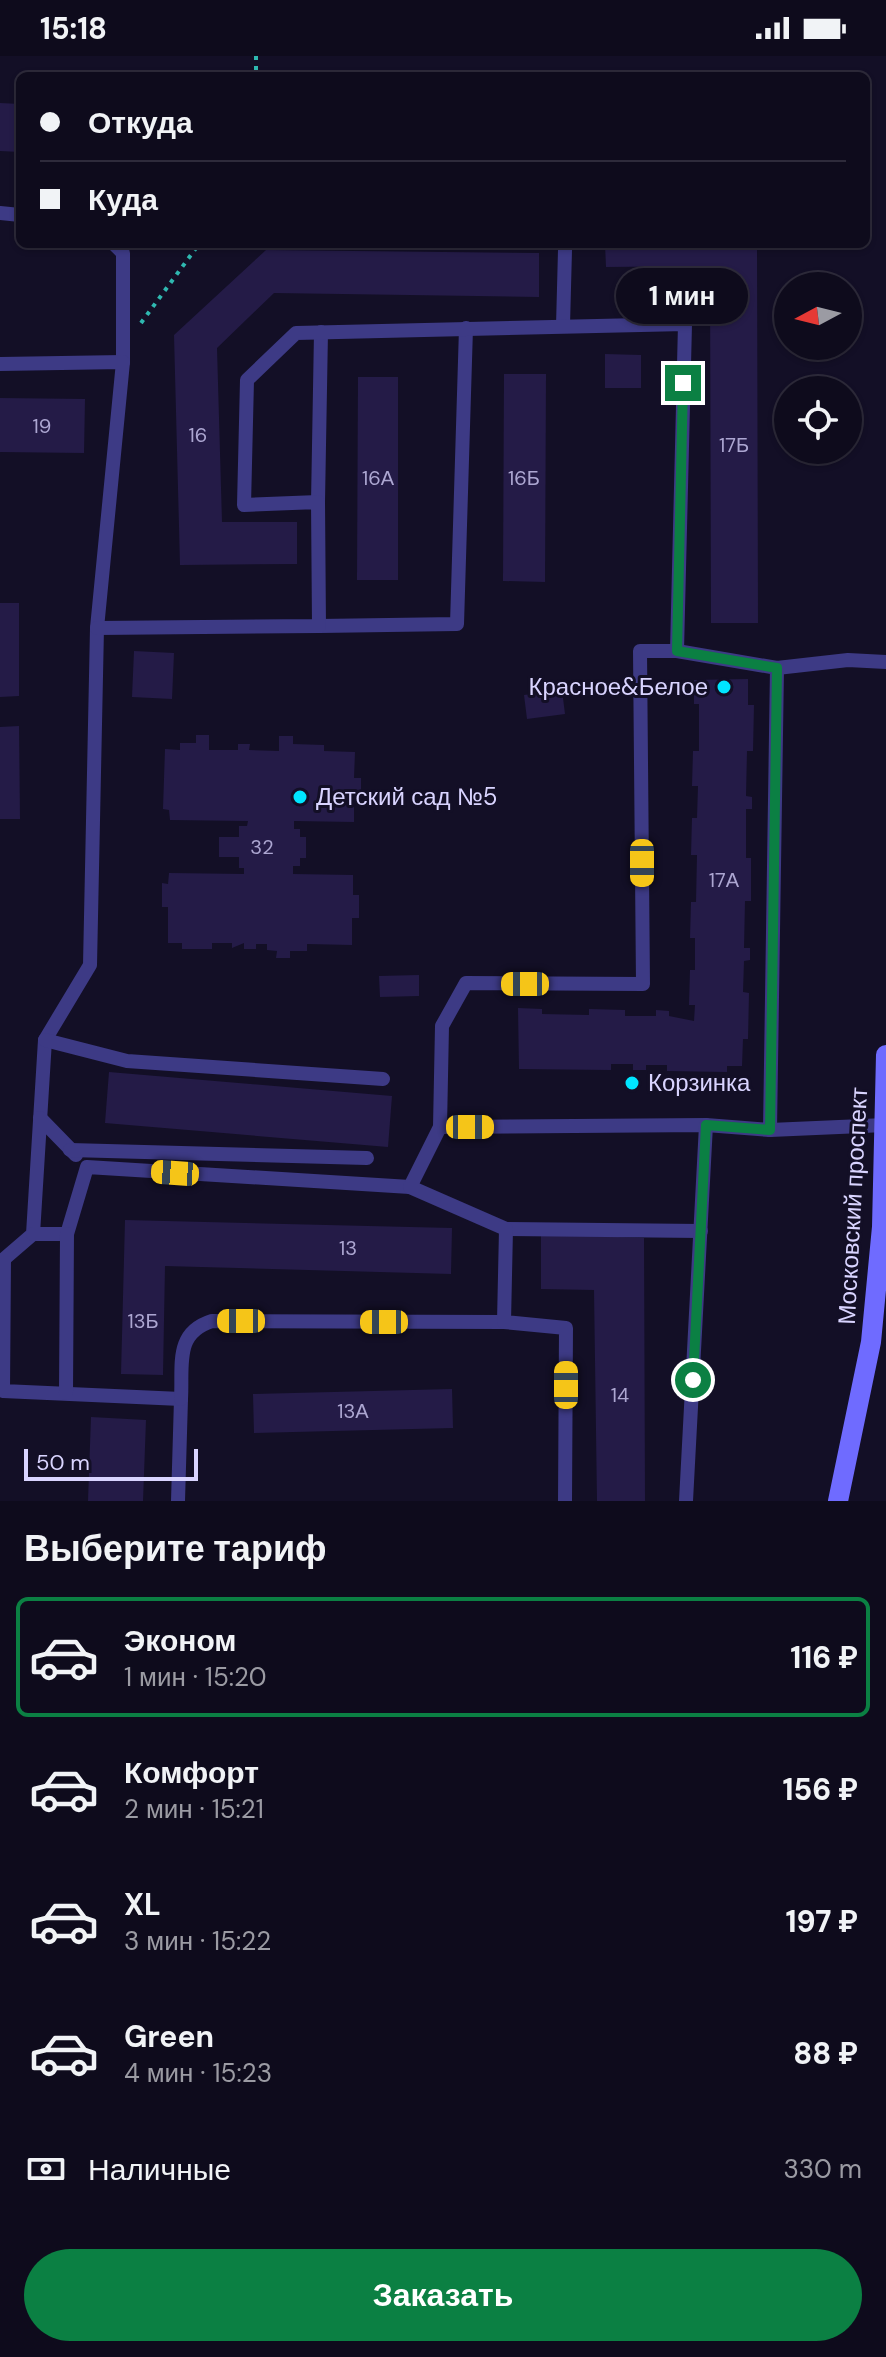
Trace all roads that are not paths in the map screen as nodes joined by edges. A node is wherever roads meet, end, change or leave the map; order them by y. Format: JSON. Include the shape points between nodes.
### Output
{"nodes":[{"id":1,"x":118,"y":248,"type":"edge"},
{"id":2,"x":565,"y":250,"type":"dead end"},
{"id":3,"x":563,"y":326,"type":"junction"},
{"id":4,"x":466,"y":328,"type":"junction"},
{"id":5,"x":321,"y":332,"type":"junction"},
{"id":6,"x":123,"y":362,"type":"junction"},
{"id":7,"x":0,"y":364,"type":"edge"},
{"id":8,"x":318,"y":502,"type":"junction"},
{"id":9,"x":319,"y":626,"type":"junction"},
{"id":10,"x":97,"y":628,"type":"junction"},
{"id":11,"x":677,"y":651,"type":"junction"},
{"id":12,"x":886,"y":662,"type":"edge"},
{"id":13,"x":777,"y":668,"type":"junction"},
{"id":14,"x":45,"y":1040,"type":"junction"},
{"id":15,"x":886,"y":1055,"type":"edge"},
{"id":16,"x":383,"y":1079,"type":"dead end"},
{"id":17,"x":40,"y":1118,"type":"junction"},
{"id":18,"x":706,"y":1125,"type":"junction"},
{"id":19,"x":885,"y":1125,"type":"edge"},
{"id":20,"x":440,"y":1127,"type":"junction"},
{"id":21,"x":770,"y":1130,"type":"junction"},
{"id":22,"x":70,"y":1150,"type":"junction"},
{"id":23,"x":367,"y":1158,"type":"dead end"},
{"id":24,"x":87,"y":1167,"type":"junction"},
{"id":25,"x":410,"y":1187,"type":"junction"},
{"id":26,"x":506,"y":1229,"type":"junction"},
{"id":27,"x":701,"y":1231,"type":"junction"},
{"id":28,"x":33,"y":1234,"type":"junction"},
{"id":29,"x":67,"y":1234,"type":"junction"},
{"id":30,"x":2,"y":1259,"type":"edge"},
{"id":31,"x":504,"y":1322,"type":"junction"},
{"id":32,"x":66,"y":1393,"type":"junction"},
{"id":33,"x":181,"y":1399,"type":"junction"},
{"id":34,"x":178,"y":1501,"type":"edge"},
{"id":35,"x":565,"y":1501,"type":"edge"},
{"id":36,"x":686,"y":1501,"type":"edge"},
{"id":37,"x":838,"y":1501,"type":"edge"}],
"edges":[{"from":1,"to":6,"type":"lane","via":[[123,253]]},
{"from":2,"to":3,"type":"lane"},
{"from":3,"to":4,"type":"lane"},
{"from":3,"to":11,"type":"lane","via":[[685,324]]},
{"from":4,"to":5,"type":"lane"},
{"from":4,"to":9,"type":"lane","via":[[457,624]]},
{"from":5,"to":8,"type":"lane"},
{"from":5,"to":8,"type":"lane","via":[[296,333],[247,380],[244,505]]},
{"from":6,"to":7,"type":"lane"},
{"from":6,"to":10,"type":"lane"},
{"from":8,"to":9,"type":"lane"},
{"from":9,"to":10,"type":"lane"},
{"from":10,"to":14,"type":"lane","via":[[90,965]]},
{"from":11,"to":13,"type":"lane"},
{"from":11,"to":20,"type":"lane","via":[[640,651],[643,984],[466,983],[442,1026]]},
{"from":12,"to":13,"type":"lane","via":[[848,660]]},
{"from":13,"to":21,"type":"lane"},
{"from":14,"to":16,"type":"lane","via":[[127,1061]]},
{"from":14,"to":17,"type":"lane"},
{"from":15,"to":19,"type":"main road","name":"Московский проспект"},
{"from":17,"to":22,"type":"lane"},
{"from":17,"to":28,"type":"lane"},
{"from":18,"to":20,"type":"lane"},
{"from":18,"to":21,"type":"lane"},
{"from":18,"to":27,"type":"lane"},
{"from":19,"to":21,"type":"lane"},
{"from":19,"to":37,"type":"main road","name":"Московский проспект","via":[[871,1342]]},
{"from":20,"to":25,"type":"lane"},
{"from":22,"to":23,"type":"lane"},
{"from":22,"to":24,"type":"lane"},
{"from":24,"to":25,"type":"lane"},
{"from":24,"to":29,"type":"lane"},
{"from":25,"to":26,"type":"lane"},
{"from":26,"to":27,"type":"lane"},
{"from":26,"to":31,"type":"lane"},
{"from":27,"to":36,"type":"lane"},
{"from":28,"to":29,"type":"lane"},
{"from":28,"to":30,"type":"lane"},
{"from":29,"to":32,"type":"lane"},
{"from":30,"to":32,"type":"lane","via":[[3,1391]]},
{"from":31,"to":33,"type":"lane","via":[[212,1321],[194,1326],[185,1339]]},
{"from":31,"to":35,"type":"lane","via":[[566,1328]]},
{"from":32,"to":33,"type":"lane"},
{"from":33,"to":34,"type":"lane"}]}
